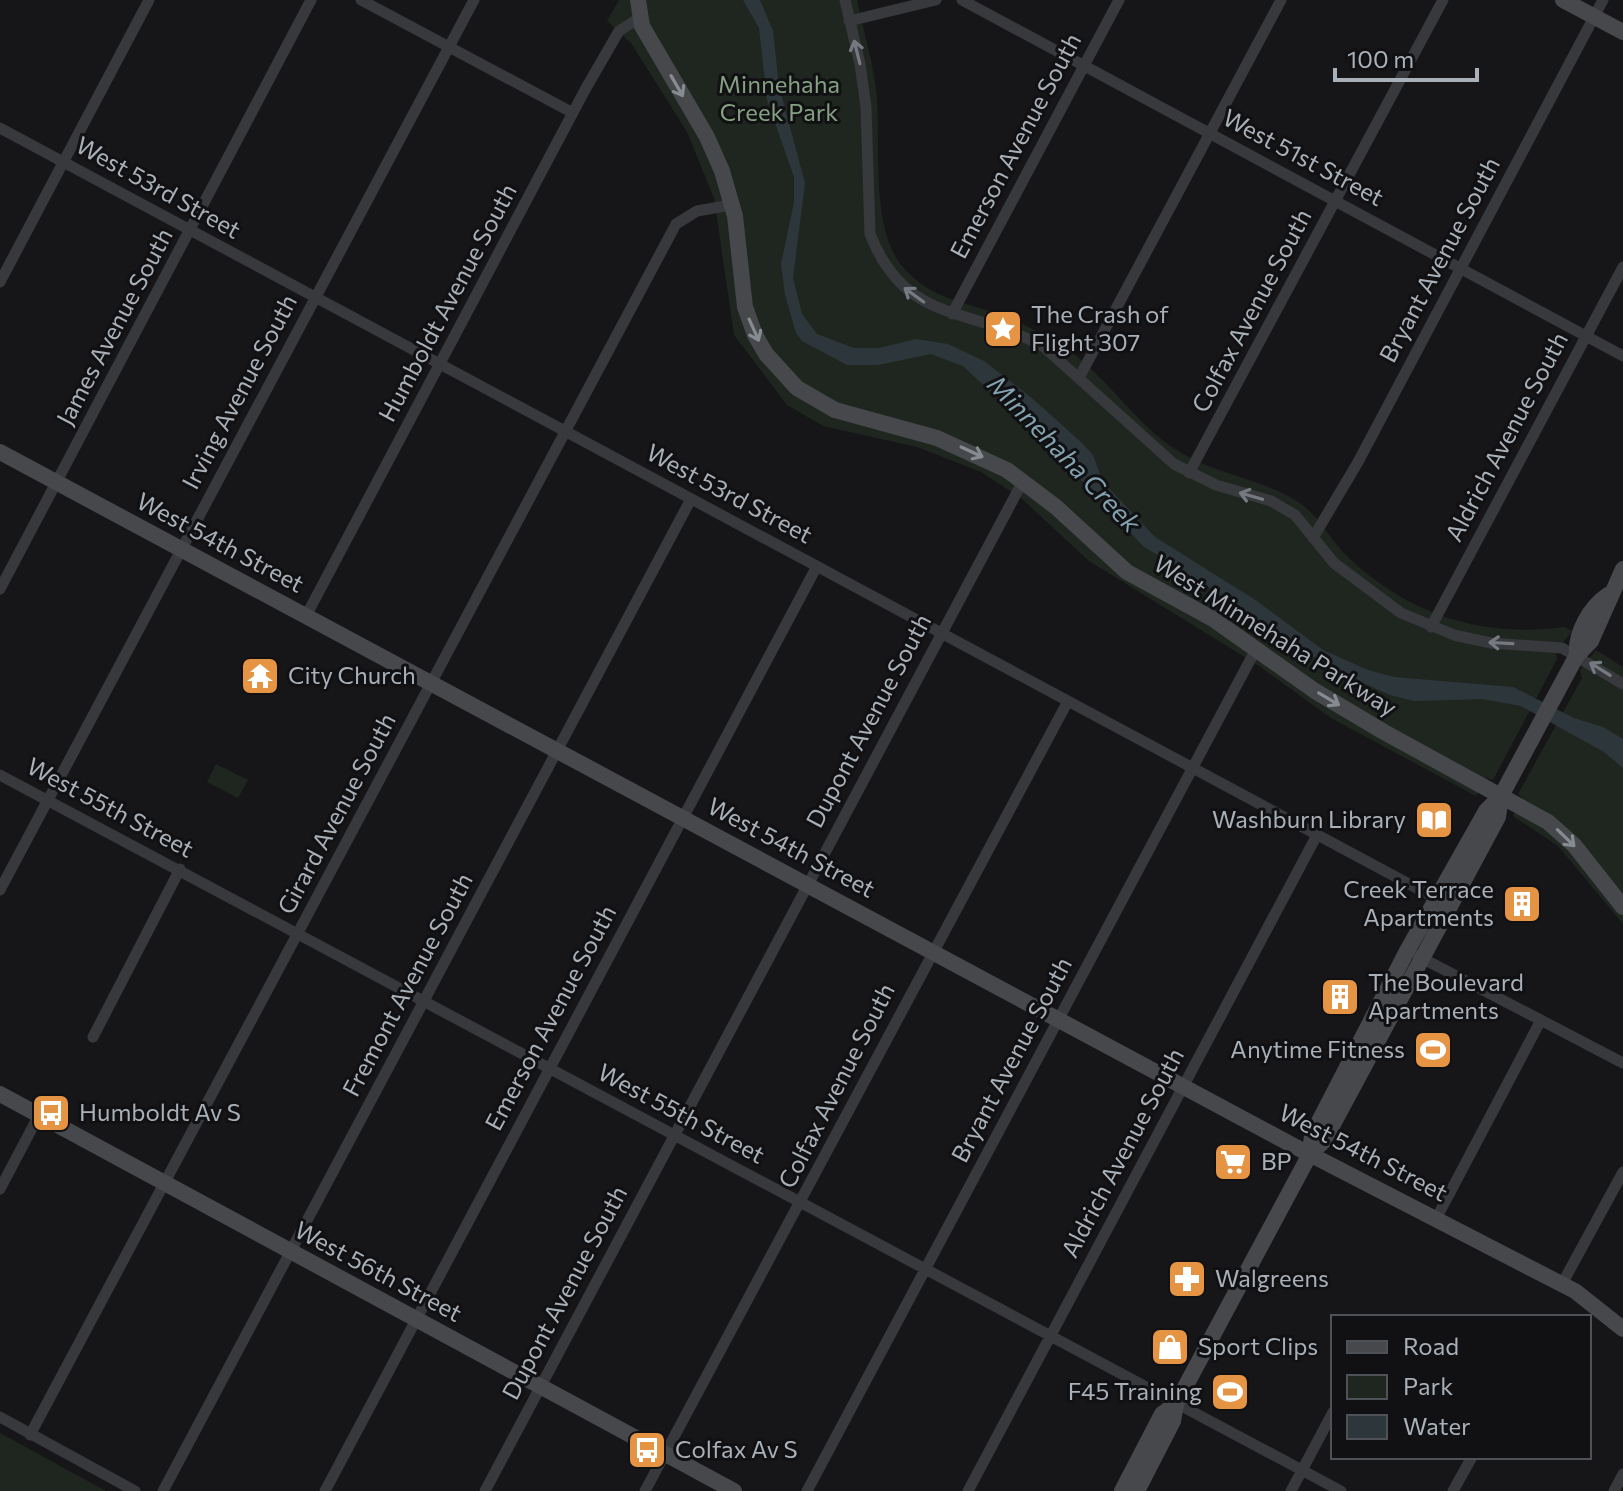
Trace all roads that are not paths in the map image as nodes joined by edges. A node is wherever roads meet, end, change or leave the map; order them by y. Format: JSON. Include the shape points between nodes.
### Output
{"nodes":[{"id":1,"x":149,"y":0,"type":"edge"},
{"id":2,"x":311,"y":0,"type":"edge"},
{"id":3,"x":361,"y":0,"type":"edge"},
{"id":4,"x":474,"y":0,"type":"edge"},
{"id":5,"x":638,"y":0,"type":"edge"},
{"id":6,"x":845,"y":0,"type":"edge"},
{"id":7,"x":936,"y":0,"type":"edge"},
{"id":8,"x":962,"y":0,"type":"edge"},
{"id":9,"x":1119,"y":0,"type":"edge"},
{"id":10,"x":1281,"y":0,"type":"edge"},
{"id":11,"x":1443,"y":0,"type":"edge"},
{"id":12,"x":1563,"y":0,"type":"edge"},
{"id":13,"x":1603,"y":0,"type":"edge"},
{"id":14,"x":1594,"y":17,"type":"junction"},
{"id":15,"x":639,"y":18,"type":"junction"},
{"id":16,"x":849,"y":21,"type":"junction"},
{"id":17,"x":1623,"y":32,"type":"edge"},
{"id":18,"x":449,"y":47,"type":"junction"},
{"id":19,"x":1084,"y":66,"type":"junction"},
{"id":20,"x":573,"y":113,"type":"junction"},
{"id":21,"x":0,"y":128,"type":"edge"},
{"id":22,"x":1211,"y":134,"type":"junction"},
{"id":23,"x":64,"y":162,"type":"junction"},
{"id":24,"x":1336,"y":201,"type":"junction"},
{"id":25,"x":731,"y":205,"type":"junction"},
{"id":26,"x":190,"y":231,"type":"junction"},
{"id":27,"x":1623,"y":267,"type":"edge"},
{"id":28,"x":1461,"y":268,"type":"junction"},
{"id":29,"x":0,"y":282,"type":"edge"},
{"id":30,"x":316,"y":298,"type":"junction"},
{"id":31,"x":952,"y":314,"type":"junction"},
{"id":32,"x":1586,"y":336,"type":"junction"},
{"id":33,"x":1623,"y":356,"type":"edge"},
{"id":34,"x":440,"y":365,"type":"junction"},
{"id":35,"x":1080,"y":376,"type":"junction"},
{"id":36,"x":565,"y":432,"type":"junction"},
{"id":37,"x":0,"y":452,"type":"edge"},
{"id":38,"x":1189,"y":473,"type":"junction"},
{"id":39,"x":1023,"y":481,"type":"junction"},
{"id":40,"x":57,"y":483,"type":"junction"},
{"id":41,"x":691,"y":499,"type":"junction"},
{"id":42,"x":1313,"y":538,"type":"junction"},
{"id":43,"x":180,"y":549,"type":"junction"},
{"id":44,"x":817,"y":566,"type":"junction"},
{"id":45,"x":1623,"y":569,"type":"edge"},
{"id":46,"x":0,"y":589,"type":"edge"},
{"id":47,"x":306,"y":616,"type":"junction"},
{"id":48,"x":1431,"y":627,"type":"junction"},
{"id":49,"x":941,"y":633,"type":"junction"},
{"id":50,"x":1256,"y":649,"type":"junction"},
{"id":51,"x":1577,"y":655,"type":"junction"},
{"id":52,"x":430,"y":682,"type":"junction"},
{"id":53,"x":1623,"y":684,"type":"edge"},
{"id":54,"x":1068,"y":701,"type":"junction"},
{"id":55,"x":556,"y":751,"type":"junction"},
{"id":56,"x":1193,"y":769,"type":"junction"},
{"id":57,"x":0,"y":775,"type":"edge"},
{"id":58,"x":1501,"y":796,"type":"junction"},
{"id":59,"x":49,"y":801,"type":"junction"},
{"id":60,"x":681,"y":817,"type":"junction"},
{"id":61,"x":1317,"y":835,"type":"junction"},
{"id":62,"x":180,"y":869,"type":"junction"},
{"id":63,"x":806,"y":884,"type":"junction"},
{"id":64,"x":0,"y":890,"type":"edge"},
{"id":65,"x":1437,"y":899,"type":"junction"},
{"id":66,"x":1623,"y":907,"type":"edge"},
{"id":67,"x":298,"y":935,"type":"junction"},
{"id":68,"x":932,"y":951,"type":"junction"},
{"id":69,"x":1415,"y":955,"type":"junction"},
{"id":70,"x":425,"y":1002,"type":"junction"},
{"id":71,"x":1059,"y":1019,"type":"junction"},
{"id":72,"x":1541,"y":1020,"type":"junction"},
{"id":73,"x":93,"y":1037,"type":"dead end"},
{"id":74,"x":1623,"y":1063,"type":"edge"},
{"id":75,"x":549,"y":1069,"type":"junction"},
{"id":76,"x":1184,"y":1086,"type":"junction"},
{"id":77,"x":0,"y":1094,"type":"edge"},
{"id":78,"x":39,"y":1115,"type":"junction"},
{"id":79,"x":672,"y":1134,"type":"junction"},
{"id":80,"x":1310,"y":1154,"type":"junction"},
{"id":81,"x":1623,"y":1172,"type":"edge"},
{"id":82,"x":163,"y":1182,"type":"junction"},
{"id":83,"x":0,"y":1189,"type":"edge"},
{"id":84,"x":802,"y":1203,"type":"junction"},
{"id":85,"x":1436,"y":1219,"type":"junction"},
{"id":86,"x":289,"y":1252,"type":"junction"},
{"id":87,"x":926,"y":1270,"type":"junction"},
{"id":88,"x":1562,"y":1284,"type":"junction"},
{"id":89,"x":416,"y":1321,"type":"junction"},
{"id":90,"x":1623,"y":1329,"type":"edge"},
{"id":91,"x":1050,"y":1337,"type":"junction"},
{"id":92,"x":540,"y":1388,"type":"junction"},
{"id":93,"x":1176,"y":1404,"type":"junction"},
{"id":94,"x":1331,"y":1416,"type":"edge"},
{"id":95,"x":0,"y":1417,"type":"edge"},
{"id":96,"x":30,"y":1435,"type":"junction"},
{"id":97,"x":665,"y":1454,"type":"junction"},
{"id":98,"x":1471,"y":1459,"type":"edge"},
{"id":99,"x":1302,"y":1470,"type":"junction"},
{"id":100,"x":1623,"y":1474,"type":"edge"},
{"id":101,"x":135,"y":1491,"type":"edge"},
{"id":102,"x":163,"y":1491,"type":"edge"},
{"id":103,"x":325,"y":1491,"type":"edge"},
{"id":104,"x":485,"y":1491,"type":"edge"},
{"id":105,"x":645,"y":1491,"type":"edge"},
{"id":106,"x":734,"y":1491,"type":"edge"},
{"id":107,"x":807,"y":1491,"type":"edge"},
{"id":108,"x":968,"y":1491,"type":"edge"},
{"id":109,"x":1122,"y":1491,"type":"edge"},
{"id":110,"x":1137,"y":1491,"type":"edge"},
{"id":111,"x":1291,"y":1491,"type":"edge"},
{"id":112,"x":1341,"y":1491,"type":"edge"},
{"id":113,"x":1453,"y":1491,"type":"edge"},
{"id":114,"x":1614,"y":1491,"type":"edge"}],
"edges":[{"from":1,"to":23,"type":"street"},
{"from":2,"to":26,"type":"street","name":"James Avenue South"},
{"from":3,"to":18,"type":"street"},
{"from":4,"to":18,"type":"street","name":"Irving Avenue South"},
{"from":5,"to":15,"type":"street","name":"West Minnehaha Parkway"},
{"from":6,"to":16,"type":"street"},
{"from":7,"to":16,"type":"street"},
{"from":8,"to":19,"type":"street","name":"West 51st Street"},
{"from":9,"to":19,"type":"street","name":"Emerson Avenue South"},
{"from":10,"to":22,"type":"street"},
{"from":11,"to":24,"type":"street","name":"Colfax Avenue South"},
{"from":12,"to":14,"type":"street"},
{"from":13,"to":14,"type":"street","name":"Bryant Avenue South"},
{"from":14,"to":17,"type":"street"},
{"from":14,"to":28,"type":"street","name":"Bryant Avenue South"},
{"from":15,"to":20,"type":"street","name":"Humboldt Avenue South","via":[[619,31]]},
{"from":15,"to":25,"type":"street","name":"West Minnehaha Parkway","one_way":true,"via":[[707,137]]},
{"from":31,"to":16,"type":"street","one_way":true,"via":[[901,285],[870,234],[866,107]]},
{"from":18,"to":20,"type":"street"},
{"from":18,"to":30,"type":"street","name":"Irving Avenue South"},
{"from":19,"to":22,"type":"street","name":"West 51st Street"},
{"from":19,"to":31,"type":"street","name":"Emerson Avenue South"},
{"from":20,"to":34,"type":"street","name":"Humboldt Avenue South"},
{"from":21,"to":23,"type":"street","name":"West 53rd Street"},
{"from":22,"to":24,"type":"street","name":"West 51st Street"},
{"from":22,"to":35,"type":"street"},
{"from":23,"to":26,"type":"street","name":"West 53rd Street"},
{"from":23,"to":29,"type":"street"},
{"from":24,"to":28,"type":"street","name":"West 51st Street"},
{"from":24,"to":38,"type":"street","name":"Colfax Avenue South"},
{"from":25,"to":36,"type":"street","name":"Girard Avenue South","via":[[697,211],[676,224]]},
{"from":25,"to":39,"type":"street","name":"West Minnehaha Parkway","one_way":true,"via":[[749,320],[766,354],[786,377],[835,410],[964,448]]},
{"from":26,"to":30,"type":"street","name":"West 53rd Street"},
{"from":26,"to":40,"type":"street","name":"James Avenue South"},
{"from":27,"to":32,"type":"street","name":"Aldrich Avenue South"},
{"from":28,"to":32,"type":"street","name":"West 51st Street"},
{"from":28,"to":42,"type":"street","name":"Bryant Avenue South"},
{"from":30,"to":34,"type":"street","name":"West 53rd Street"},
{"from":30,"to":43,"type":"street","name":"Irving Avenue South"},
{"from":31,"to":35,"type":"street","via":[[1023,335]]},
{"from":32,"to":33,"type":"street","name":"West 51st Street"},
{"from":32,"to":48,"type":"street","name":"Aldrich Avenue South"},
{"from":34,"to":36,"type":"street","name":"West 53rd Street"},
{"from":34,"to":47,"type":"street","name":"Humboldt Avenue South"},
{"from":35,"to":38,"type":"street","via":[[1135,432]]},
{"from":36,"to":41,"type":"street","name":"West 53rd Street"},
{"from":36,"to":52,"type":"street","name":"Girard Avenue South"},
{"from":37,"to":40,"type":"street","name":"West 54th Street"},
{"from":42,"to":38,"type":"street","one_way":true,"via":[[1278,504]]},
{"from":39,"to":49,"type":"street","name":"Dupont Avenue South"},
{"from":39,"to":50,"type":"street","name":"West Minnehaha Parkway","via":[[1117,565]]},
{"from":40,"to":43,"type":"street","name":"West 54th Street"},
{"from":40,"to":46,"type":"street","name":"James Avenue South"},
{"from":41,"to":44,"type":"street","name":"West 53rd Street"},
{"from":41,"to":55,"type":"street","name":"Fremont Avenue South"},
{"from":42,"to":48,"type":"street","via":[[1377,598]]},
{"from":43,"to":47,"type":"street","name":"West 54th Street"},
{"from":43,"to":59,"type":"street","name":"Irving Avenue South"},
{"from":44,"to":49,"type":"street","name":"West 53rd Street"},
{"from":44,"to":60,"type":"street","name":"Emerson Avenue South"},
{"from":45,"to":51,"type":"street","via":[[1583,627]]},
{"from":47,"to":52,"type":"street","name":"West 54th Street"},
{"from":51,"to":48,"type":"street","one_way":true,"via":[[1556,645],[1491,643]]},
{"from":49,"to":54,"type":"street","name":"West 53rd Street"},
{"from":49,"to":63,"type":"street","name":"Dupont Avenue South"},
{"from":50,"to":56,"type":"street","name":"Bryant Avenue South"},
{"from":50,"to":58,"type":"street","name":"West Minnehaha Parkway","one_way":true,"via":[[1384,732]]},
{"from":53,"to":51,"type":"street","one_way":true},
{"from":51,"to":58,"type":"street"},
{"from":52,"to":55,"type":"street","name":"West 54th Street"},
{"from":52,"to":67,"type":"street","name":"Girard Avenue South"},
{"from":54,"to":56,"type":"street","name":"West 53rd Street"},
{"from":54,"to":68,"type":"street","name":"Colfax Avenue South"},
{"from":55,"to":60,"type":"street","name":"West 54th Street"},
{"from":55,"to":70,"type":"street","name":"Fremont Avenue South"},
{"from":56,"to":61,"type":"street","name":"West 53rd Street"},
{"from":56,"to":71,"type":"street","name":"Bryant Avenue South"},
{"from":57,"to":59,"type":"street","name":"West 55th Street"},
{"from":58,"to":65,"type":"street","via":[[1486,811]]},
{"from":58,"to":66,"type":"street","name":"West Minnehaha Parkway","one_way":true,"via":[[1557,829]]},
{"from":58,"to":69,"type":"street","via":[[1498,817]]},
{"from":59,"to":62,"type":"street","name":"West 55th Street"},
{"from":59,"to":64,"type":"street","name":"Irving Avenue South"},
{"from":60,"to":63,"type":"street","name":"West 54th Street"},
{"from":60,"to":75,"type":"street","name":"Emerson Avenue South"},
{"from":61,"to":65,"type":"street","name":"West 53rd Street"},
{"from":61,"to":76,"type":"street","name":"Aldrich Avenue South"},
{"from":62,"to":67,"type":"street","name":"West 55th Street"},
{"from":62,"to":73,"type":"street"},
{"from":63,"to":68,"type":"street","name":"West 54th Street"},
{"from":63,"to":79,"type":"street","name":"Dupont Avenue South"},
{"from":65,"to":69,"type":"street"},
{"from":67,"to":70,"type":"street","name":"West 55th Street"},
{"from":67,"to":82,"type":"street","name":"Girard Avenue South"},
{"from":68,"to":71,"type":"street","name":"West 54th Street"},
{"from":68,"to":84,"type":"street","name":"Colfax Avenue South"},
{"from":69,"to":72,"type":"street"},
{"from":69,"to":80,"type":"street","via":[[1312,1135]]},
{"from":70,"to":75,"type":"street","name":"West 55th Street"},
{"from":70,"to":86,"type":"street","name":"Fremont Avenue South"},
{"from":71,"to":76,"type":"street","name":"West 54th Street"},
{"from":71,"to":87,"type":"street","name":"Bryant Avenue South"},
{"from":72,"to":74,"type":"street"},
{"from":72,"to":85,"type":"street"},
{"from":75,"to":79,"type":"street","name":"West 55th Street"},
{"from":75,"to":89,"type":"street","name":"Emerson Avenue South"},
{"from":76,"to":80,"type":"street","name":"West 54th Street"},
{"from":76,"to":91,"type":"street","name":"Aldrich Avenue South"},
{"from":77,"to":78,"type":"street","name":"West 56th Street"},
{"from":78,"to":82,"type":"street","name":"West 56th Street"},
{"from":78,"to":83,"type":"street"},
{"from":79,"to":84,"type":"street","name":"West 55th Street"},
{"from":79,"to":92,"type":"street","name":"Dupont Avenue South"},
{"from":80,"to":85,"type":"street","name":"West 54th Street"},
{"from":80,"to":93,"type":"street"},
{"from":81,"to":88,"type":"street"},
{"from":82,"to":86,"type":"street","name":"West 56th Street"},
{"from":82,"to":96,"type":"street","name":"Girard Avenue South"},
{"from":84,"to":87,"type":"street","name":"West 55th Street"},
{"from":84,"to":97,"type":"street","name":"Colfax Avenue South"},
{"from":85,"to":88,"type":"street","name":"West 54th Street"},
{"from":86,"to":89,"type":"street","name":"West 56th Street"},
{"from":86,"to":102,"type":"street","name":"Fremont Avenue South"},
{"from":87,"to":91,"type":"street","name":"West 55th Street"},
{"from":87,"to":107,"type":"street","name":"Bryant Avenue South"},
{"from":88,"to":90,"type":"street","name":"West 54th Street"},
{"from":89,"to":92,"type":"street","name":"West 56th Street"},
{"from":89,"to":103,"type":"street","name":"Emerson Avenue South"},
{"from":91,"to":93,"type":"street","name":"West 55th Street"},
{"from":91,"to":108,"type":"street","name":"Aldrich Avenue South"},
{"from":92,"to":97,"type":"street","name":"West 56th Street"},
{"from":92,"to":104,"type":"street","name":"Dupont Avenue South"},
{"from":93,"to":99,"type":"street","name":"West 55th Street"},
{"from":93,"to":109,"type":"street","via":[[1162,1414]]},
{"from":93,"to":110,"type":"street","via":[[1173,1421]]},
{"from":94,"to":99,"type":"street"},
{"from":95,"to":96,"type":"street"},
{"from":96,"to":101,"type":"street"},
{"from":97,"to":105,"type":"street","name":"Colfax Avenue South"},
{"from":97,"to":106,"type":"street","name":"West 56th Street"},
{"from":98,"to":113,"type":"street"},
{"from":99,"to":111,"type":"street"},
{"from":99,"to":112,"type":"street","name":"West 55th Street"},
{"from":100,"to":114,"type":"street"}]}
